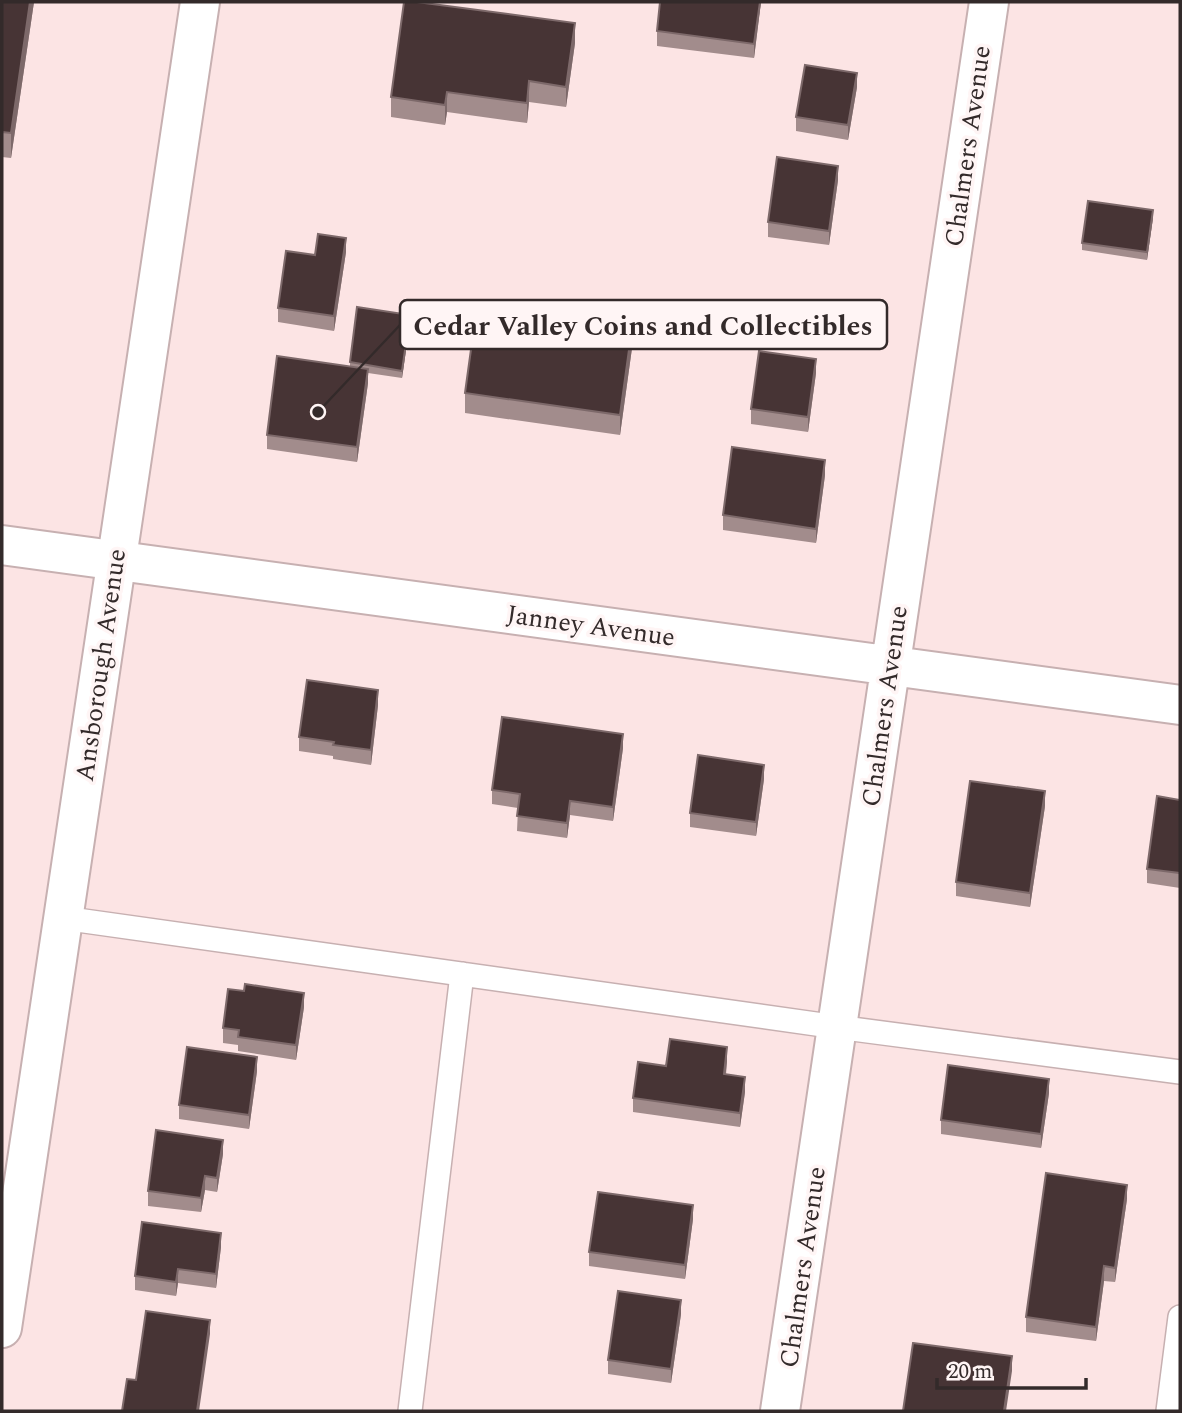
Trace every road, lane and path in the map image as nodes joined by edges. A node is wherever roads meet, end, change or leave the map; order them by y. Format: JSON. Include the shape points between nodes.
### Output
{"nodes":[{"id":1,"x":200,"y":2,"type":"edge"},
{"id":2,"x":989,"y":2,"type":"edge"},
{"id":3,"x":2,"y":545,"type":"edge"},
{"id":4,"x":116,"y":560,"type":"junction"},
{"id":5,"x":890,"y":666,"type":"junction"},
{"id":6,"x":1180,"y":705,"type":"edge"},
{"id":7,"x":63,"y":918,"type":"junction"},
{"id":8,"x":461,"y":974,"type":"junction"},
{"id":9,"x":837,"y":1027,"type":"junction"},
{"id":10,"x":1180,"y":1072,"type":"edge"},
{"id":11,"x":1180,"y":1317,"type":"edge"},
{"id":12,"x":2,"y":1328,"type":"edge"},
{"id":13,"x":410,"y":1411,"type":"edge"},
{"id":14,"x":780,"y":1411,"type":"edge"},
{"id":15,"x":1168,"y":1411,"type":"edge"}],
"edges":[{"from":1,"to":4,"type":"street","name":"Ansborough Avenue"},
{"from":2,"to":5,"type":"street","name":"Chalmers Avenue"},
{"from":3,"to":4,"type":"street","name":"Janney Avenue"},
{"from":4,"to":5,"type":"street","name":"Janney Avenue"},
{"from":4,"to":7,"type":"street","name":"Ansborough Avenue"},
{"from":5,"to":6,"type":"street","name":"Janney Avenue"},
{"from":5,"to":9,"type":"street","name":"Chalmers Avenue"},
{"from":7,"to":8,"type":"lane"},
{"from":7,"to":12,"type":"street","name":"Ansborough Avenue"},
{"from":8,"to":9,"type":"lane"},
{"from":8,"to":13,"type":"lane"},
{"from":9,"to":10,"type":"lane"},
{"from":9,"to":14,"type":"street","name":"Chalmers Avenue"},
{"from":11,"to":15,"type":"lane"}]}
